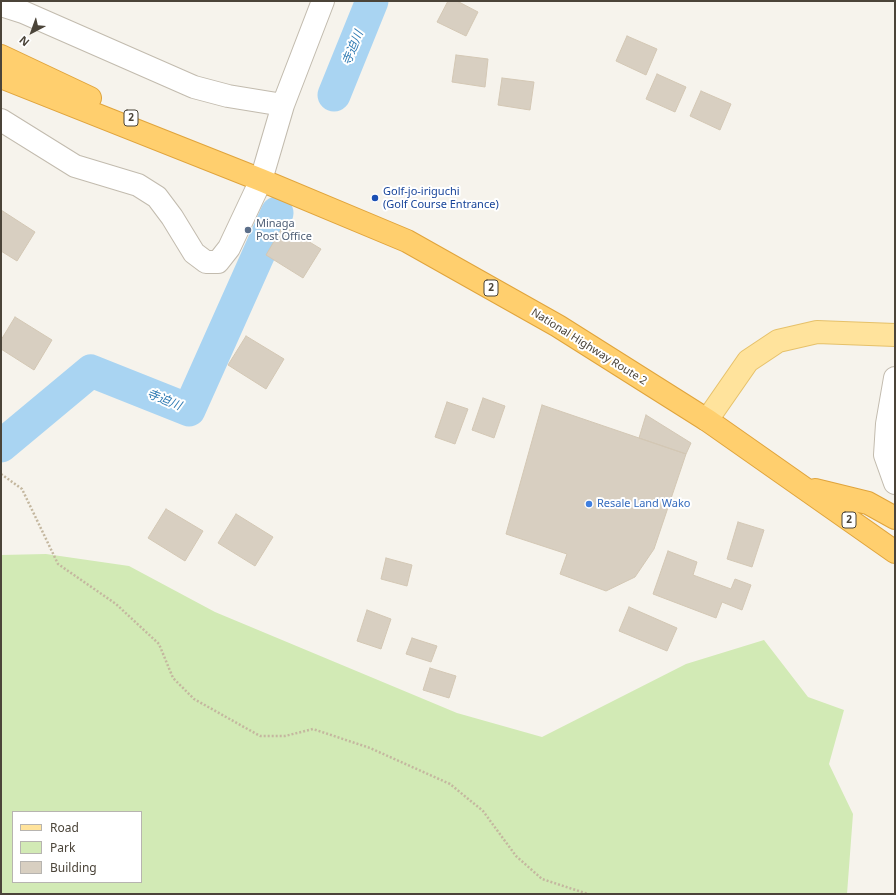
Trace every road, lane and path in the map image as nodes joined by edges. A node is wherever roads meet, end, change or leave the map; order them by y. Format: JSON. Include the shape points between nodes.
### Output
{"nodes":[{"id":1,"x":323,"y":1,"type":"edge"},
{"id":2,"x":1,"y":5,"type":"edge"},
{"id":3,"x":1,"y":56,"type":"edge"},
{"id":4,"x":1,"y":77,"type":"edge"},
{"id":5,"x":283,"y":105,"type":"junction"},
{"id":6,"x":1,"y":120,"type":"edge"},
{"id":7,"x":261,"y":180,"type":"junction"},
{"id":8,"x":895,"y":334,"type":"edge"},
{"id":9,"x":895,"y":378,"type":"edge"},
{"id":10,"x":707,"y":420,"type":"junction"},
{"id":11,"x":1,"y":474,"type":"edge"},
{"id":12,"x":895,"y":483,"type":"edge"},
{"id":13,"x":804,"y":488,"type":"junction"},
{"id":14,"x":895,"y":518,"type":"edge"},
{"id":15,"x":895,"y":552,"type":"edge"},
{"id":16,"x":588,"y":894,"type":"edge"}],
"edges":[{"from":1,"to":5,"type":"street"},
{"from":2,"to":5,"type":"street","via":[[23,12],[194,87],[228,96]]},
{"from":3,"to":7,"type":"highway","name":"National Highway Route 2","number":"2"},
{"from":4,"to":7,"type":"highway","name":"National Highway Route 2","number":"2"},
{"from":5,"to":7,"type":"street"},
{"from":6,"to":7,"type":"street","via":[[75,166],[138,185],[157,197],[194,253],[206,262],[218,262],[228,248]]},
{"from":7,"to":10,"type":"highway","name":"National Highway Route 2","number":"2","via":[[407,241],[558,326]]},
{"from":8,"to":10,"type":"main road","via":[[816,332],[778,341],[748,361]]},
{"from":9,"to":12,"type":"street","via":[[887,424],[885,455]]},
{"from":10,"to":13,"type":"highway","name":"National Highway Route 2","number":"2"},
{"from":11,"to":16,"type":"path","via":[[22,489],[58,564],[116,604],[159,644],[173,678],[194,699],[260,736],[285,736],[312,729],[370,748],[450,784],[483,811],[516,856],[542,878]]},
{"from":13,"to":14,"type":"highway","via":[[868,503]]},
{"from":13,"to":15,"type":"highway","name":"National Highway Route 2","number":"2"}]}
